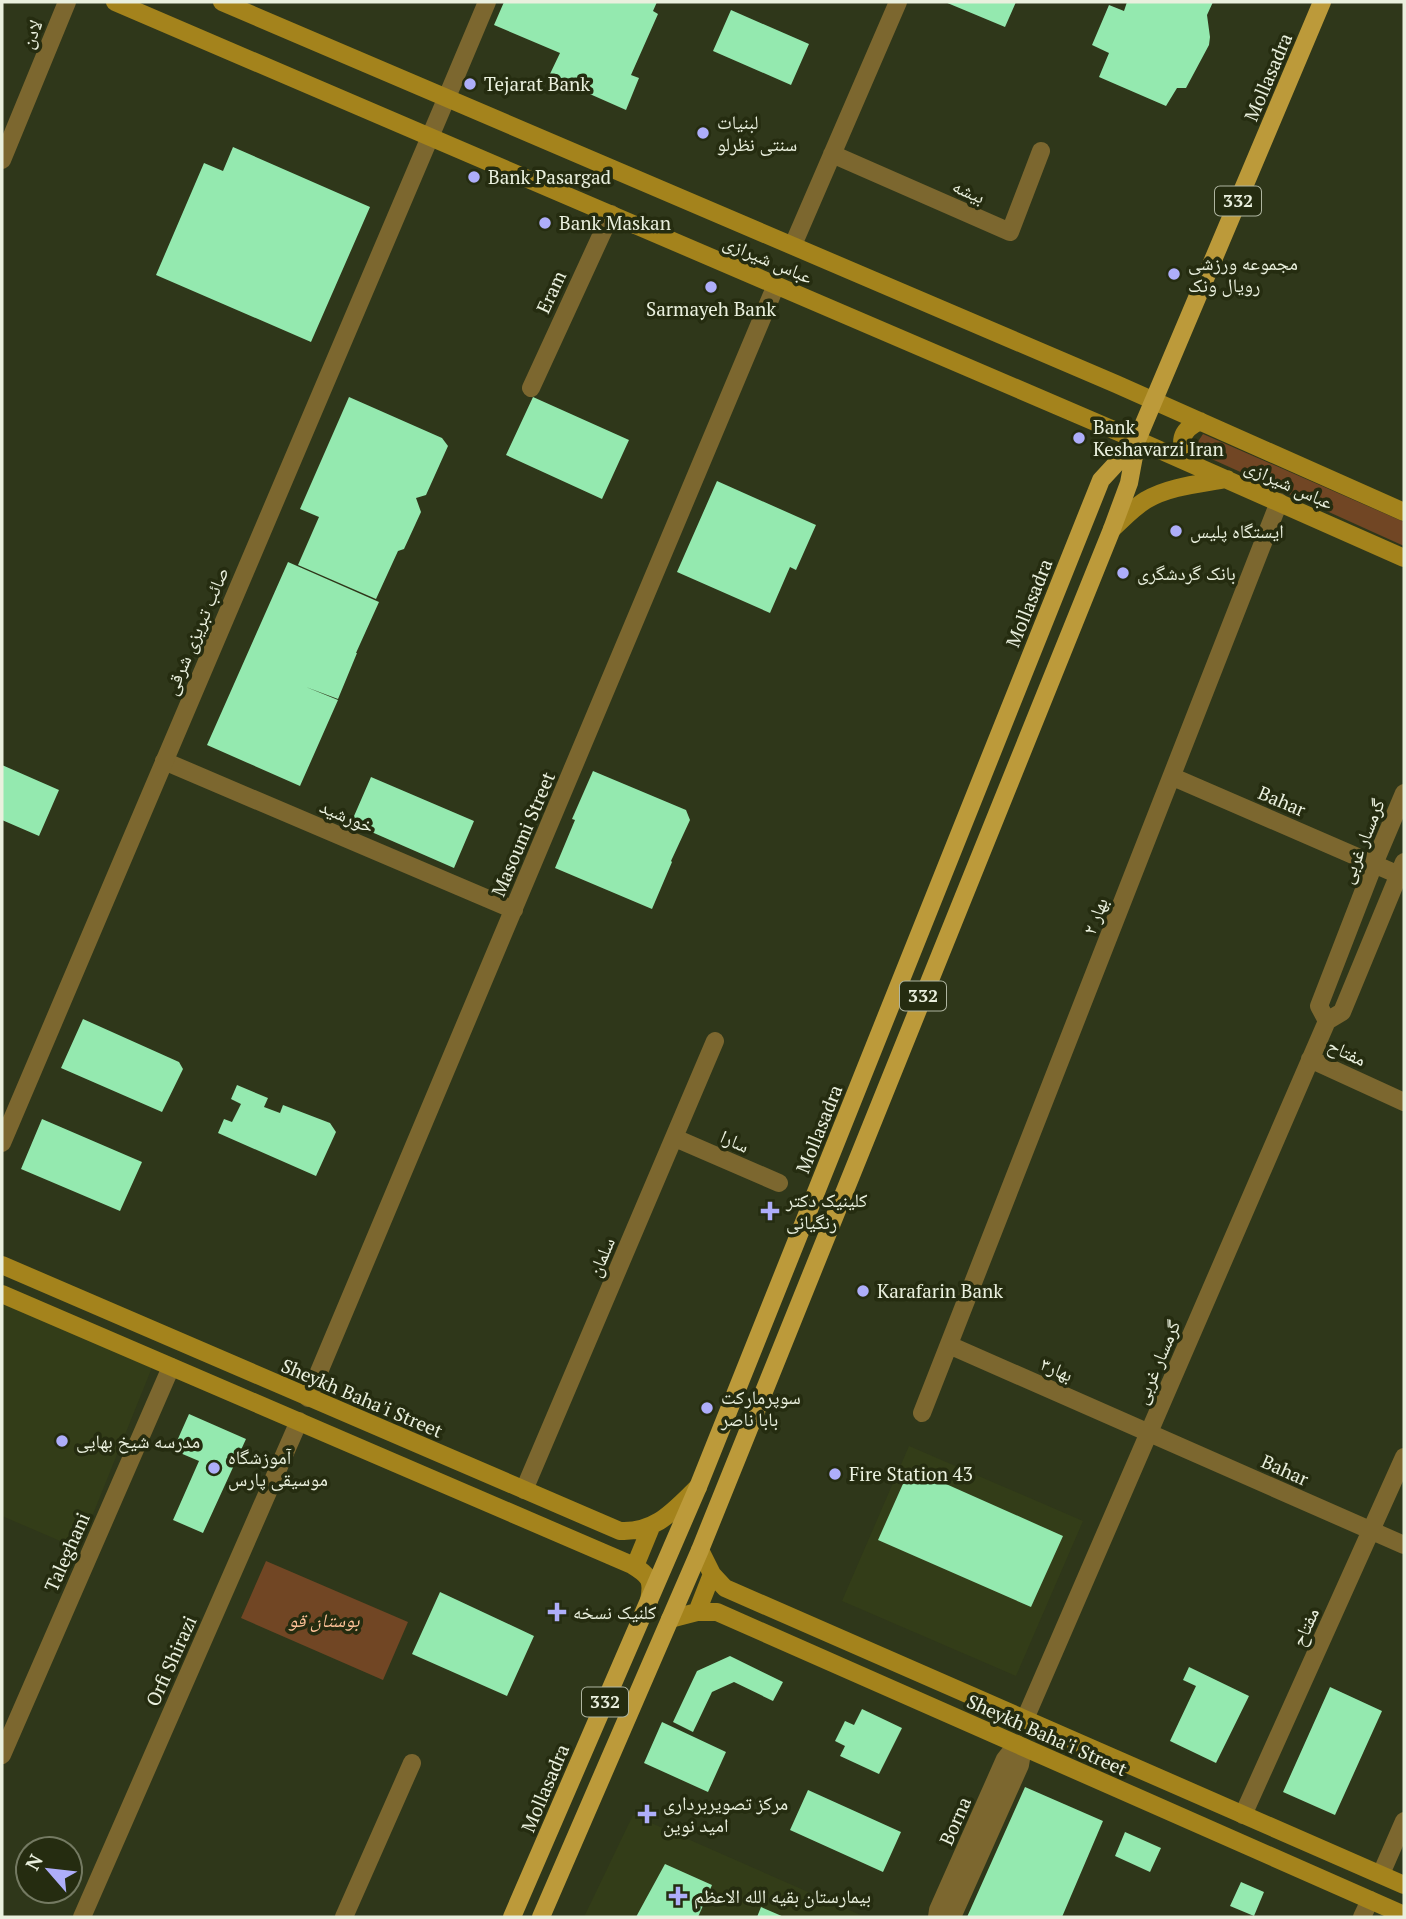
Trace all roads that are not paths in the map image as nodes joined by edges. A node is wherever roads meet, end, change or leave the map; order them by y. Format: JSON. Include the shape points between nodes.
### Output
{"nodes":[{"id":1,"x":67,"y":2,"type":"edge"},
{"id":2,"x":115,"y":2,"type":"edge"},
{"id":3,"x":222,"y":2,"type":"edge"},
{"id":4,"x":487,"y":2,"type":"edge"},
{"id":5,"x":898,"y":2,"type":"edge"},
{"id":6,"x":1322,"y":2,"type":"edge"},
{"id":7,"x":447,"y":97,"type":"junction"},
{"id":8,"x":430,"y":137,"type":"junction"},
{"id":9,"x":1041,"y":151,"type":"dead end"},
{"id":10,"x":832,"y":154,"type":"junction"},
{"id":11,"x":2,"y":160,"type":"edge"},
{"id":12,"x":611,"y":214,"type":"junction"},
{"id":13,"x":793,"y":245,"type":"junction"},
{"id":14,"x":776,"y":285,"type":"junction"},
{"id":15,"x":531,"y":388,"type":"dead end"},
{"id":16,"x":1155,"y":401,"type":"junction"},
{"id":17,"x":1200,"y":421,"type":"junction"},
{"id":18,"x":1138,"y":440,"type":"junction"},
{"id":19,"x":1187,"y":462,"type":"junction"},
{"id":20,"x":1227,"y":479,"type":"junction"},
{"id":21,"x":1279,"y":502,"type":"junction"},
{"id":22,"x":1404,"y":512,"type":"edge"},
{"id":23,"x":1112,"y":529,"type":"junction"},
{"id":24,"x":1404,"y":558,"type":"edge"},
{"id":25,"x":164,"y":761,"type":"junction"},
{"id":26,"x":1172,"y":777,"type":"junction"},
{"id":27,"x":1404,"y":793,"type":"edge"},
{"id":28,"x":1374,"y":864,"type":"junction"},
{"id":29,"x":1402,"y":869,"type":"edge"},
{"id":30,"x":514,"y":910,"type":"junction"},
{"id":31,"x":1327,"y":1021,"type":"junction"},
{"id":32,"x":715,"y":1041,"type":"dead end"},
{"id":33,"x":1310,"y":1059,"type":"junction"},
{"id":34,"x":1404,"y":1102,"type":"edge"},
{"id":35,"x":675,"y":1138,"type":"junction"},
{"id":36,"x":2,"y":1143,"type":"edge"},
{"id":37,"x":779,"y":1183,"type":"dead end"},
{"id":38,"x":2,"y":1265,"type":"edge"},
{"id":39,"x":2,"y":1294,"type":"edge"},
{"id":40,"x":949,"y":1345,"type":"junction"},
{"id":41,"x":171,"y":1367,"type":"junction"},
{"id":42,"x":308,"y":1398,"type":"junction"},
{"id":43,"x":922,"y":1413,"type":"dead end"},
{"id":44,"x":299,"y":1421,"type":"junction"},
{"id":45,"x":1149,"y":1433,"type":"junction"},
{"id":46,"x":431,"y":1451,"type":"junction"},
{"id":47,"x":1404,"y":1457,"type":"edge"},
{"id":48,"x":421,"y":1474,"type":"junction"},
{"id":49,"x":698,"y":1487,"type":"junction"},
{"id":50,"x":524,"y":1490,"type":"junction"},
{"id":51,"x":651,"y":1527,"type":"junction"},
{"id":52,"x":1371,"y":1531,"type":"junction"},
{"id":53,"x":1404,"y":1545,"type":"edge"},
{"id":54,"x":700,"y":1550,"type":"junction"},
{"id":55,"x":635,"y":1566,"type":"junction"},
{"id":56,"x":712,"y":1574,"type":"junction"},
{"id":57,"x":649,"y":1602,"type":"junction"},
{"id":58,"x":697,"y":1612,"type":"junction"},
{"id":59,"x":670,"y":1619,"type":"junction"},
{"id":60,"x":1025,"y":1719,"type":"junction"},
{"id":61,"x":1020,"y":1746,"type":"junction"},
{"id":62,"x":2,"y":1755,"type":"edge"},
{"id":63,"x":412,"y":1763,"type":"dead end"},
{"id":64,"x":1244,"y":1815,"type":"junction"},
{"id":65,"x":1404,"y":1821,"type":"edge"},
{"id":66,"x":1381,"y":1874,"type":"junction"},
{"id":67,"x":1404,"y":1885,"type":"edge"},
{"id":68,"x":1370,"y":1900,"type":"junction"},
{"id":69,"x":1404,"y":1915,"type":"edge"},
{"id":70,"x":82,"y":1917,"type":"edge"},
{"id":71,"x":344,"y":1917,"type":"edge"},
{"id":72,"x":512,"y":1917,"type":"edge"},
{"id":73,"x":541,"y":1917,"type":"edge"},
{"id":74,"x":937,"y":1917,"type":"edge"},
{"id":75,"x":952,"y":1917,"type":"edge"},
{"id":76,"x":1362,"y":1917,"type":"edge"}],
"edges":[{"from":1,"to":11,"type":"street","name":"لادن"},
{"from":2,"to":8,"type":"main road","name":"عباس شیرازی"},
{"from":3,"to":7,"type":"main road","name":"عباس شیرازی"},
{"from":4,"to":7,"type":"street","name":"صائب تبریزی شرقی"},
{"from":5,"to":10,"type":"street"},
{"from":6,"to":16,"type":"main road","name":"Mollasadra","number":"332"},
{"from":7,"to":8,"type":"street","name":"صائب تبریزی شرقی"},
{"from":7,"to":13,"type":"main road","name":"عباس شیرازی"},
{"from":8,"to":12,"type":"main road","name":"عباس شیرازی"},
{"from":8,"to":25,"type":"street","name":"صائب تبریزی شرقی"},
{"from":9,"to":10,"type":"street","name":"بیشه","via":[[1010,232]]},
{"from":10,"to":13,"type":"street"},
{"from":12,"to":14,"type":"main road","name":"عباس شیرازی"},
{"from":12,"to":15,"type":"street","name":"Eram"},
{"from":13,"to":16,"type":"main road","name":"عباس شیرازی"},
{"from":14,"to":18,"type":"main road","name":"عباس شیرازی"},
{"from":14,"to":30,"type":"street","name":"Masoumi Street"},
{"from":16,"to":17,"type":"main road","name":"عباس شیرازی"},
{"from":16,"to":18,"type":"main road","name":"Mollasadra","number":"332"},
{"from":17,"to":19,"type":"main road","via":[[1182,437]]},
{"from":17,"to":22,"type":"main road","name":"عباس شیرازی"},
{"from":18,"to":19,"type":"main road","name":"عباس شیرازی"},
{"from":18,"to":23,"type":"main road","name":"Mollasadra","number":"332"},
{"from":18,"to":49,"type":"main road","name":"Mollasadra","number":"332","via":[[1101,480]]},
{"from":19,"to":20,"type":"main road","name":"عباس شیرازی"},
{"from":20,"to":21,"type":"main road","name":"عباس شیرازی"},
{"from":20,"to":23,"type":"main road","via":[[1159,493]]},
{"from":21,"to":24,"type":"main road","name":"عباس شیرازی"},
{"from":21,"to":26,"type":"street","name":"بهار ۲"},
{"from":23,"to":54,"type":"main road","name":"Mollasadra","number":"332"},
{"from":25,"to":30,"type":"street","name":"خورشید"},
{"from":25,"to":36,"type":"street","name":"صائب تبریزی شرقی"},
{"from":26,"to":28,"type":"street","name":"Bahar"},
{"from":26,"to":40,"type":"street","name":"بهار ۲"},
{"from":27,"to":28,"type":"street","name":"گرمسار غربی"},
{"from":28,"to":29,"type":"street","name":"Bahar"},
{"from":28,"to":31,"type":"street","name":"گرمسار غربی","via":[[1319,1006]]},
{"from":29,"to":31,"type":"street","name":"گرمسار غربی","via":[[1342,1012]]},
{"from":30,"to":42,"type":"street","name":"Masoumi Street"},
{"from":31,"to":33,"type":"street","name":"گرمسار غربی"},
{"from":32,"to":35,"type":"street","name":"سلمان"},
{"from":33,"to":34,"type":"street","name":"مفتاح"},
{"from":33,"to":45,"type":"street","name":"گرمسار غربی"},
{"from":35,"to":37,"type":"street","name":"سارا"},
{"from":35,"to":50,"type":"street","name":"سلمان"},
{"from":38,"to":42,"type":"main road","name":"Sheykh Baha'i Street"},
{"from":39,"to":41,"type":"main road"},
{"from":40,"to":43,"type":"street","name":"بهار ۲"},
{"from":40,"to":45,"type":"street","name":"بهار۳"},
{"from":41,"to":44,"type":"main road"},
{"from":41,"to":62,"type":"street","name":"Taleghani"},
{"from":42,"to":46,"type":"main road","name":"Sheykh Baha'i Street"},
{"from":44,"to":48,"type":"main road"},
{"from":44,"to":70,"type":"street","name":"Orfi Shirazi"},
{"from":45,"to":52,"type":"street","name":"Bahar"},
{"from":45,"to":60,"type":"street","name":"گرمسار غربی"},
{"from":46,"to":48,"type":"main road"},
{"from":46,"to":50,"type":"main road","name":"Sheykh Baha'i Street"},
{"from":47,"to":52,"type":"street","name":"مفتاح"},
{"from":48,"to":55,"type":"main road"},
{"from":49,"to":51,"type":"main road"},
{"from":49,"to":57,"type":"main road","name":"Mollasadra","number":"332"},
{"from":50,"to":51,"type":"main road","name":"Sheykh Baha'i Street","via":[[620,1531]]},
{"from":51,"to":55,"type":"main road"},
{"from":52,"to":53,"type":"street","name":"Bahar"},
{"from":52,"to":64,"type":"street","name":"مفتاح"},
{"from":54,"to":56,"type":"main road","name":"Sheykh Baha'i Street"},
{"from":54,"to":59,"type":"main road","name":"Mollasadra","number":"332"},
{"from":55,"to":57,"type":"main road","via":[[650,1579]]},
{"from":56,"to":58,"type":"main road"},
{"from":56,"to":60,"type":"main road","name":"Sheykh Baha'i Street","via":[[725,1588]]},
{"from":57,"to":72,"type":"main road","name":"Mollasadra","number":"332"},
{"from":58,"to":59,"type":"main road","name":"Sheykh Baha'i Street"},
{"from":58,"to":61,"type":"main road","name":"Sheykh Baha'i Street","via":[[717,1612]]},
{"from":59,"to":73,"type":"main road","name":"Mollasadra","number":"332"},
{"from":60,"to":64,"type":"main road","name":"Sheykh Baha'i Street"},
{"from":61,"to":68,"type":"main road","name":"Sheykh Baha'i Street"},
{"from":61,"to":74,"type":"street","name":"Borna","via":[[1005,1759]]},
{"from":61,"to":75,"type":"street","name":"Borna","via":[[1020,1765]]},
{"from":63,"to":71,"type":"street"},
{"from":64,"to":66,"type":"main road","name":"Sheykh Baha'i Street"},
{"from":65,"to":66,"type":"street"},
{"from":66,"to":67,"type":"main road","name":"Sheykh Baha'i Street"},
{"from":66,"to":68,"type":"main road"},
{"from":68,"to":69,"type":"main road","name":"Sheykh Baha'i Street"},
{"from":68,"to":76,"type":"street"}]}
